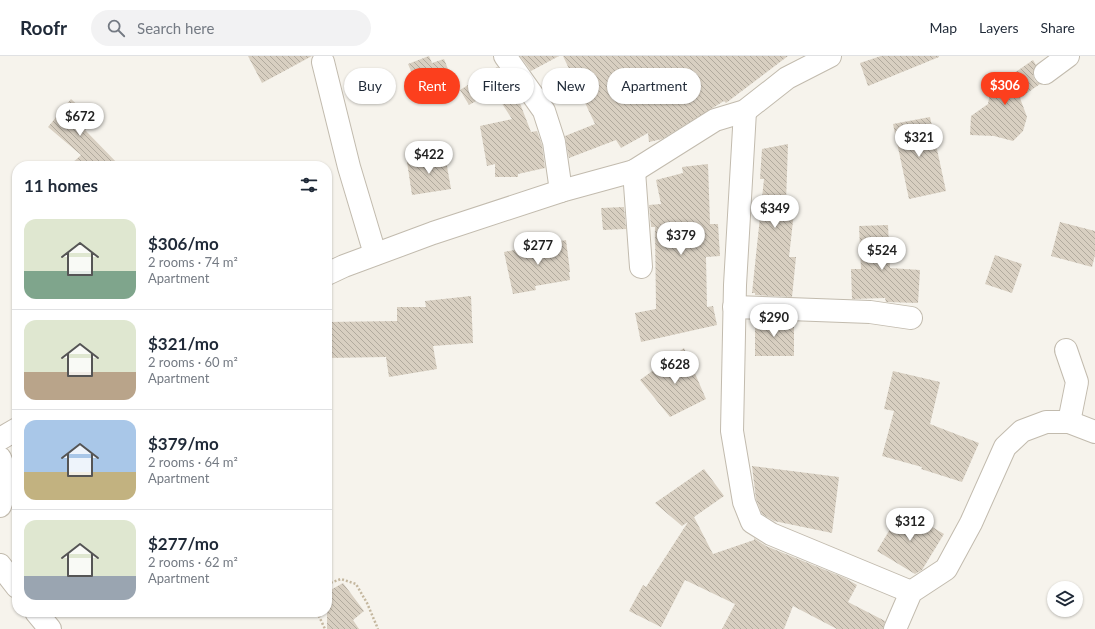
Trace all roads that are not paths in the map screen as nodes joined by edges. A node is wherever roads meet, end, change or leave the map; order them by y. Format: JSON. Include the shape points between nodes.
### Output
{"nodes":[{"id":1,"x":505,"y":56,"type":"edge"},
{"id":2,"x":1068,"y":56,"type":"edge"},
{"id":3,"x":826,"y":57,"type":"edge"},
{"id":4,"x":323,"y":62,"type":"dead end"},
{"id":5,"x":1045,"y":73,"type":"dead end"},
{"id":6,"x":745,"y":111,"type":"junction"},
{"id":7,"x":634,"y":171,"type":"junction"},
{"id":8,"x":561,"y":191,"type":"junction"},
{"id":9,"x":375,"y":254,"type":"junction"},
{"id":10,"x":641,"y":267,"type":"dead end"},
{"id":11,"x":332,"y":272,"type":"edge"},
{"id":12,"x":734,"y":307,"type":"junction"},
{"id":13,"x":911,"y":318,"type":"dead end"},
{"id":14,"x":1066,"y":350,"type":"dead end"},
{"id":15,"x":1069,"y":422,"type":"junction"},
{"id":16,"x":12,"y":432,"type":"edge"},
{"id":17,"x":1095,"y":432,"type":"edge"},
{"id":18,"x":0,"y":440,"type":"edge"},
{"id":19,"x":0,"y":458,"type":"edge"},
{"id":20,"x":0,"y":506,"type":"edge"},
{"id":21,"x":0,"y":565,"type":"edge"},
{"id":22,"x":12,"y":581,"type":"edge"},
{"id":23,"x":910,"y":592,"type":"junction"},
{"id":24,"x":40,"y":617,"type":"edge"},
{"id":25,"x":50,"y":629,"type":"edge"},
{"id":26,"x":895,"y":629,"type":"edge"}],
"edges":[{"from":1,"to":8,"type":"street","via":[[544,111],[554,142]]},
{"from":2,"to":5,"type":"street"},
{"from":3,"to":6,"type":"street","via":[[787,78]]},
{"from":4,"to":9,"type":"street","via":[[349,167]]},
{"from":6,"to":7,"type":"street","via":[[715,120]]},
{"from":6,"to":12,"type":"street"},
{"from":7,"to":8,"type":"street"},
{"from":7,"to":10,"type":"street"},
{"from":8,"to":9,"type":"street"},
{"from":9,"to":11,"type":"street"},
{"from":12,"to":13,"type":"street","via":[[870,312]]},
{"from":12,"to":23,"type":"street","via":[[732,431],[744,502],[752,522],[771,534]]},
{"from":14,"to":15,"type":"street","via":[[1077,382]]},
{"from":15,"to":17,"type":"street"},
{"from":15,"to":23,"type":"street","via":[[1046,422],[1022,431],[1005,448],[971,523],[946,570]]},
{"from":16,"to":18,"type":"street"},
{"from":19,"to":20,"type":"street","via":[[6,471],[6,491]]},
{"from":21,"to":22,"type":"street"},
{"from":23,"to":26,"type":"street"},
{"from":24,"to":25,"type":"street"}]}
